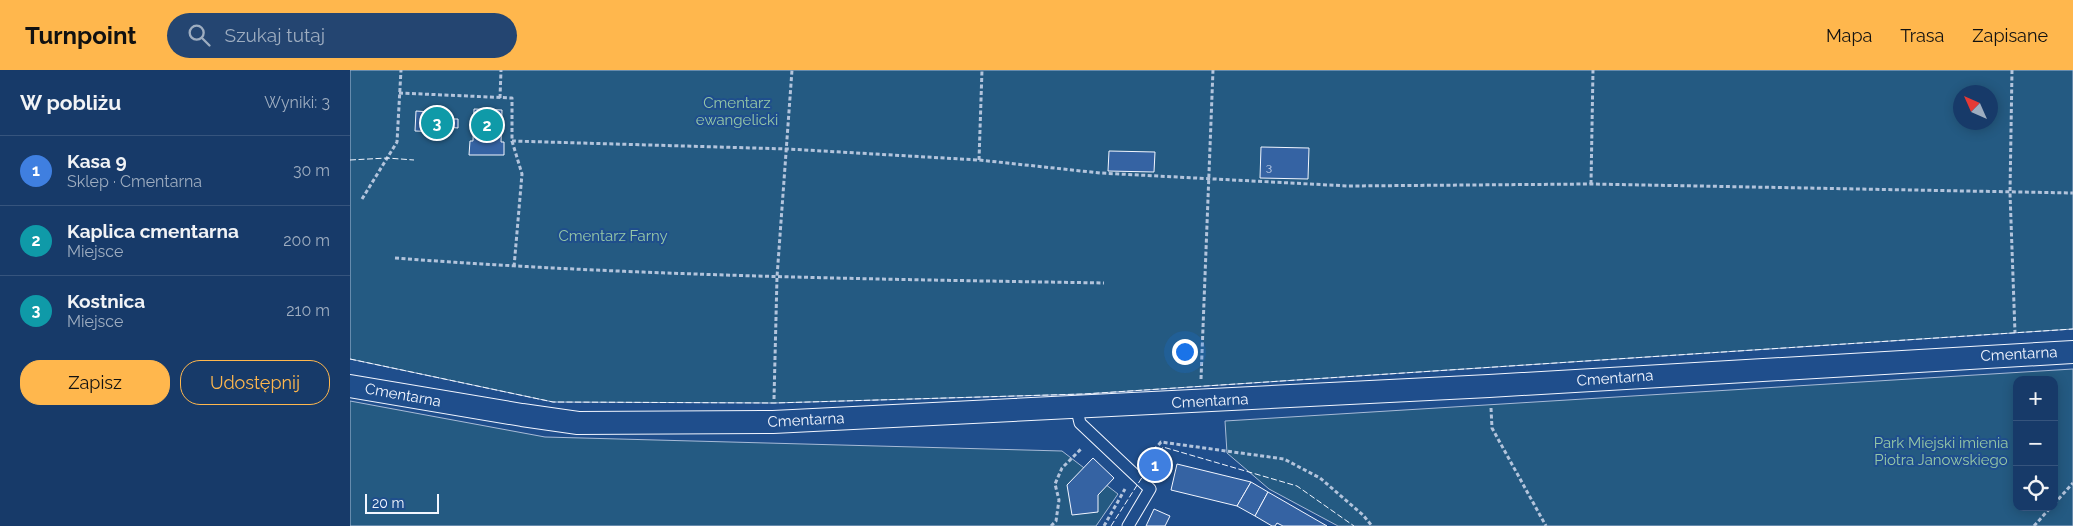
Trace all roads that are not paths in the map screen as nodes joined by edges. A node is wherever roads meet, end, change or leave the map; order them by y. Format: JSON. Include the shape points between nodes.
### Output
{"nodes":[{"id":1,"x":2073,"y":352,"type":"edge"},
{"id":2,"x":350,"y":386,"type":"edge"},
{"id":3,"x":1076,"y":406,"type":"junction"},
{"id":4,"x":1128,"y":526,"type":"edge"}],
"edges":[{"from":1,"to":3,"type":"street","name":"Cmentarna","via":[[1202,402]]},
{"from":2,"to":3,"type":"street","name":"Cmentarna","via":[[578,423],[773,422]]},
{"from":3,"to":4,"type":"lane","via":[[1080,423],[1150,489]]}]}
